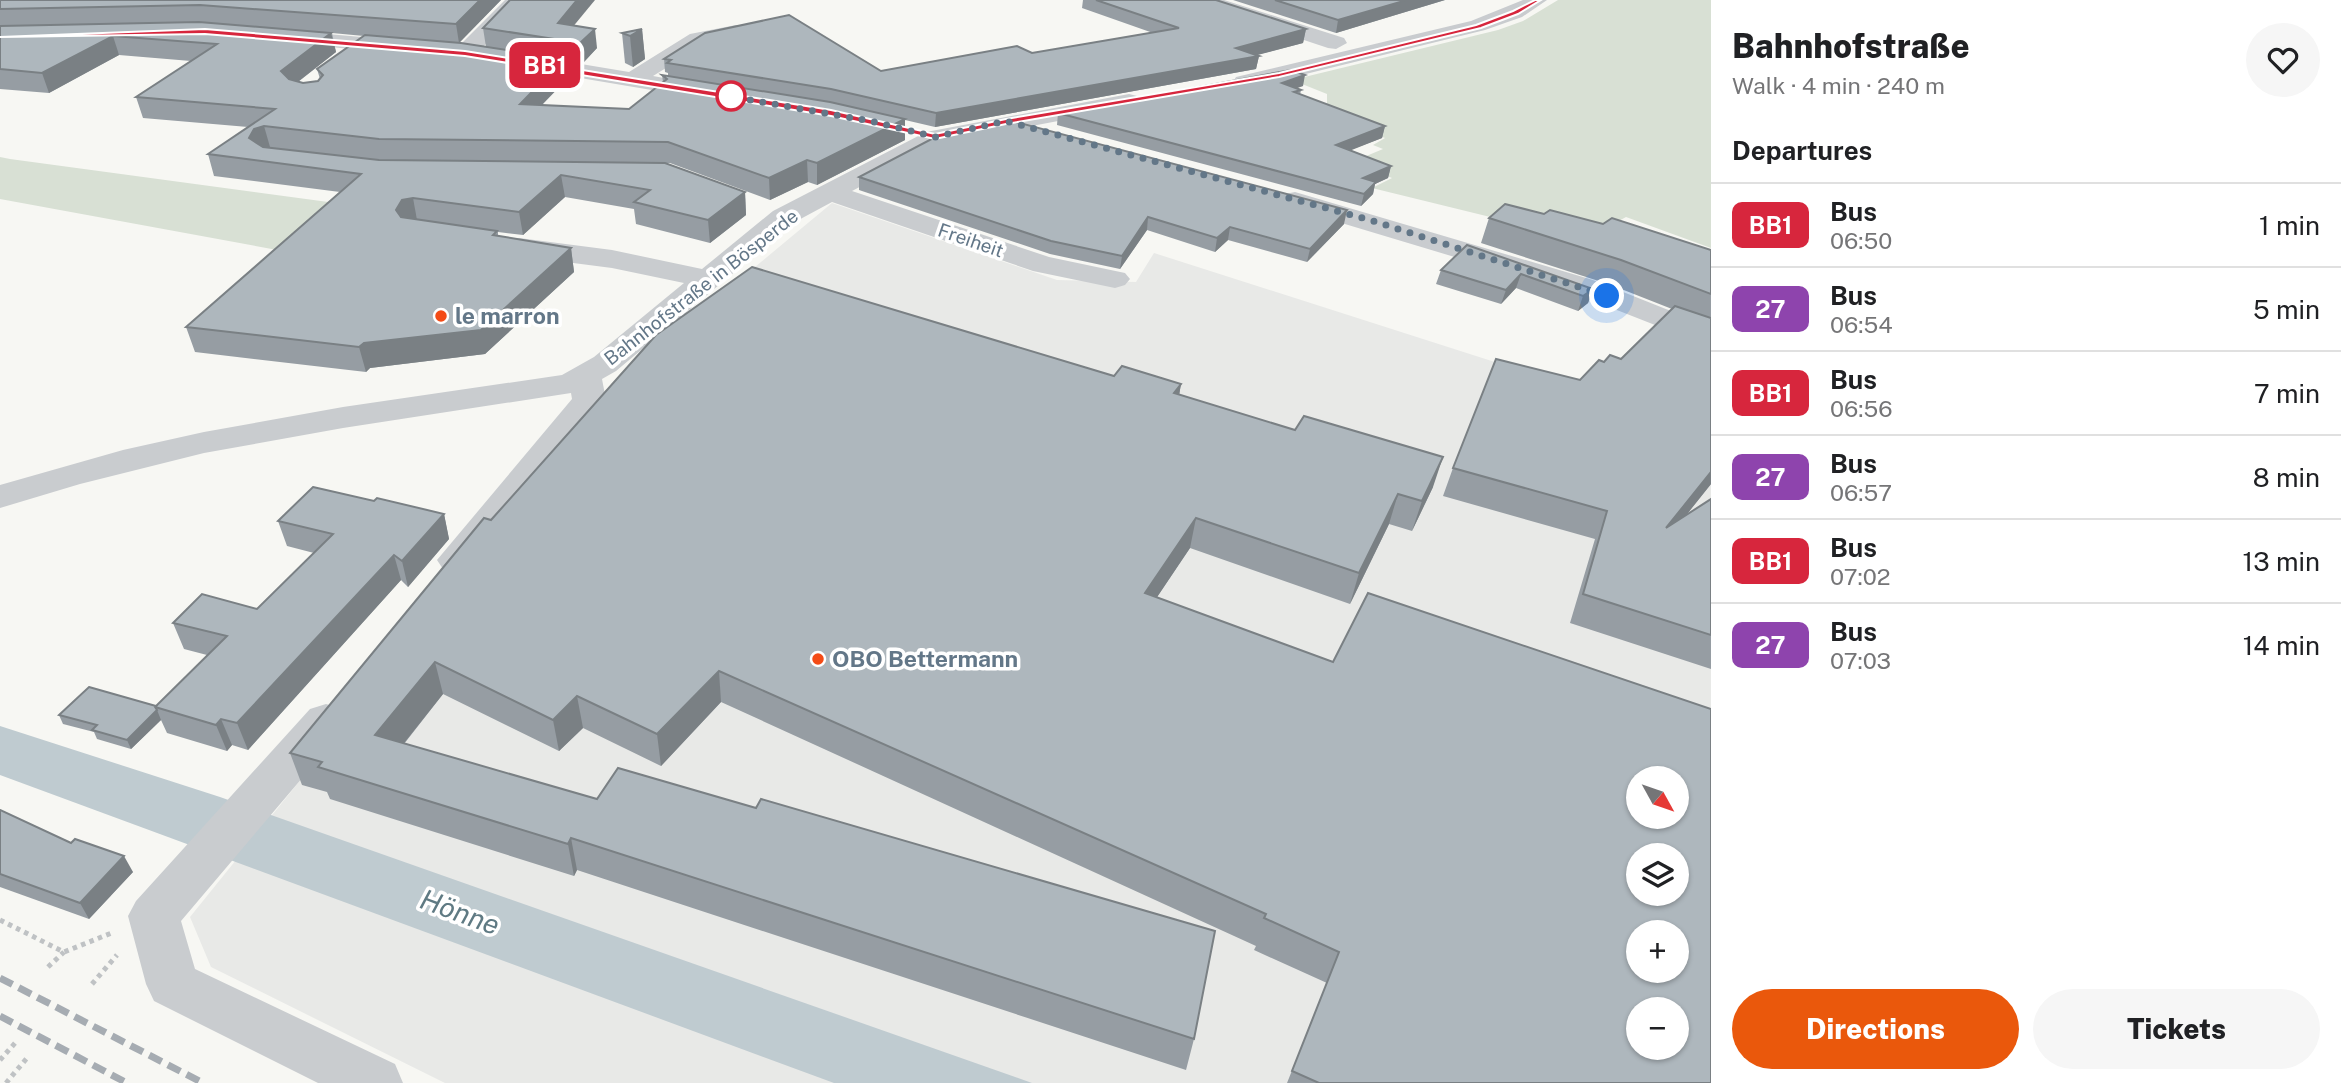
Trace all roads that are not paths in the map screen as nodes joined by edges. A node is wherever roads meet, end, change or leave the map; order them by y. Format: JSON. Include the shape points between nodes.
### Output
{"nodes":[{"id":1,"x":516,"y":0,"type":"edge"},
{"id":2,"x":1203,"y":0,"type":"edge"},
{"id":3,"x":1521,"y":0,"type":"edge"},
{"id":4,"x":1537,"y":0,"type":"edge"},
{"id":5,"x":756,"y":26,"type":"edge"},
{"id":6,"x":254,"y":34,"type":"edge"},
{"id":7,"x":1336,"y":43,"type":"junction"},
{"id":8,"x":365,"y":44,"type":"junction"},
{"id":9,"x":465,"y":53,"type":"junction"},
{"id":10,"x":333,"y":67,"type":"edge"},
{"id":11,"x":1259,"y":79,"type":"junction"},
{"id":12,"x":632,"y":80,"type":"junction"},
{"id":13,"x":1219,"y":86,"type":"edge"},
{"id":14,"x":730,"y":96,"type":"edge"},
{"id":15,"x":1153,"y":97,"type":"edge"},
{"id":16,"x":1006,"y":121,"type":"junction"},
{"id":17,"x":901,"y":128,"type":"dead end"},
{"id":18,"x":935,"y":137,"type":"junction"},
{"id":19,"x":1071,"y":139,"type":"edge"},
{"id":20,"x":829,"y":192,"type":"junction"},
{"id":21,"x":1267,"y":192,"type":"edge"},
{"id":22,"x":497,"y":243,"type":"edge"},
{"id":23,"x":706,"y":278,"type":"junction"},
{"id":24,"x":1115,"y":279,"type":"dead end"},
{"id":25,"x":1711,"y":338,"type":"edge"},
{"id":26,"x":585,"y":375,"type":"junction"},
{"id":27,"x":0,"y":497,"type":"edge"},
{"id":28,"x":435,"y":586,"type":"edge"},
{"id":29,"x":347,"y":694,"type":"edge"},
{"id":30,"x":375,"y":1083,"type":"edge"}],
"edges":[{"from":1,"to":9,"type":"street"},
{"from":2,"to":7,"type":"street"},
{"from":3,"to":7,"type":"street"},
{"from":4,"to":11,"type":"street","via":[[1478,26]]},
{"from":5,"to":12,"type":"street","via":[[698,39]]},
{"from":6,"to":8,"type":"street"},
{"from":7,"to":11,"type":"street"},
{"from":8,"to":9,"type":"street"},
{"from":8,"to":10,"type":"street"},
{"from":9,"to":12,"type":"street"},
{"from":11,"to":13,"type":"street"},
{"from":12,"to":14,"type":"street"},
{"from":15,"to":16,"type":"street","name":"Bahnhofstraße in Bösperde"},
{"from":16,"to":18,"type":"street","name":"Bahnhofstraße in Bösperde"},
{"from":16,"to":19,"type":"street"},
{"from":17,"to":18,"type":"street"},
{"from":18,"to":20,"type":"street","name":"Bahnhofstraße in Bösperde"},
{"from":20,"to":23,"type":"street","name":"Bahnhofstraße in Bösperde","via":[[770,213]]},
{"from":20,"to":24,"type":"street","name":"Freiheit","via":[[1043,265]]},
{"from":21,"to":25,"type":"street","via":[[1582,286]]},
{"from":22,"to":23,"type":"street"},
{"from":23,"to":26,"type":"street","name":"Bahnhofstraße in Bösperde"},
{"from":26,"to":27,"type":"street","name":"Bahnhofstraße in Bösperde","via":[[553,388],[218,439],[63,475]]},
{"from":26,"to":28,"type":"street","name":"Bahnhofstraße in Bösperde","via":[[589,400]]},
{"from":29,"to":30,"type":"street","via":[[139,932],[173,984]]}]}
